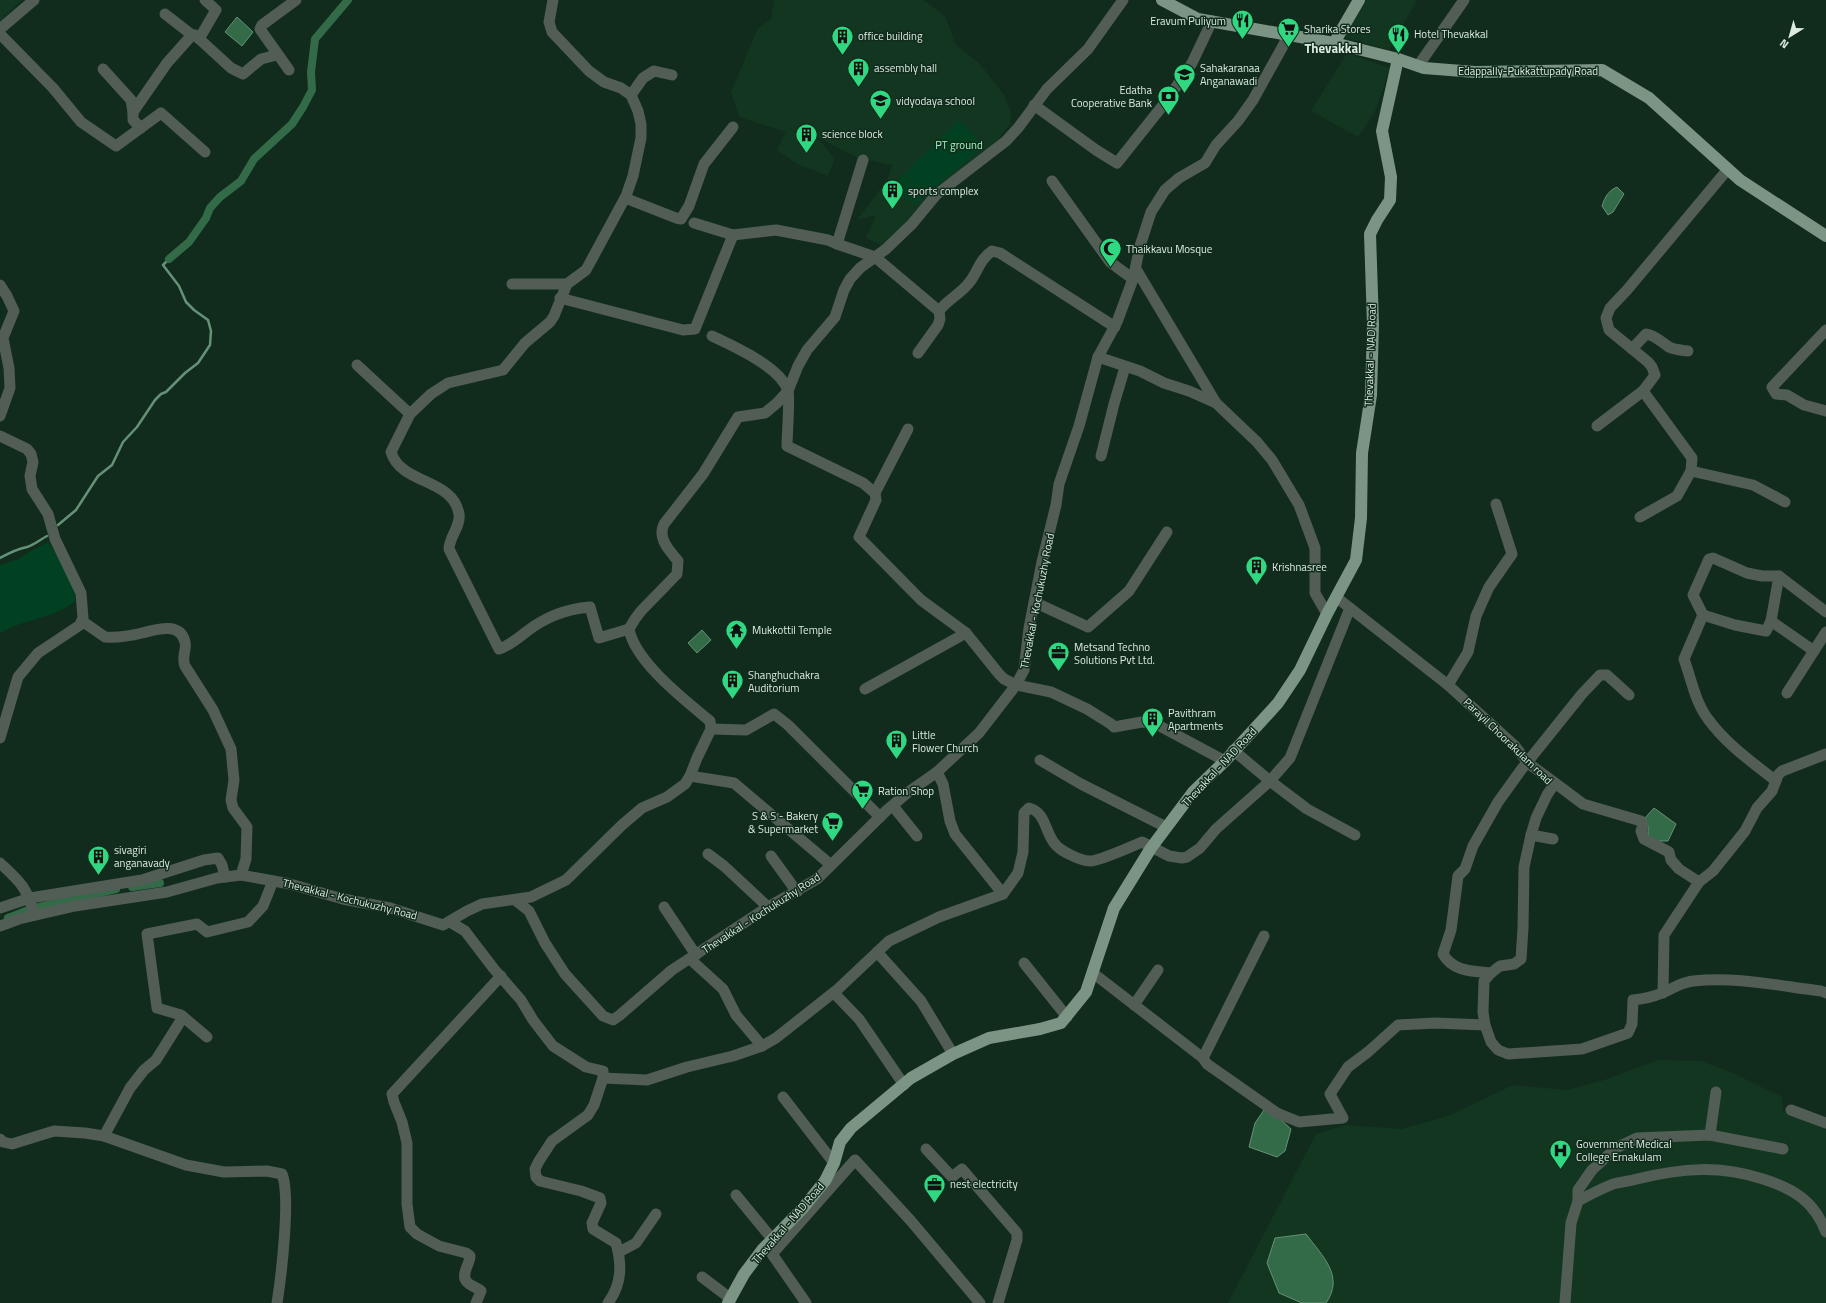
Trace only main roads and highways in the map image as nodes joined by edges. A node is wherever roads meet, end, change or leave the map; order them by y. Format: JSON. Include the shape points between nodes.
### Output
{"nodes":[{"id":1,"x":1162,"y":0,"type":"edge"},
{"id":2,"x":1359,"y":0,"type":"edge"},
{"id":3,"x":1334,"y":43,"type":"junction"},
{"id":4,"x":1398,"y":59,"type":"junction"},
{"id":5,"x":1826,"y":236,"type":"edge"},
{"id":6,"x":730,"y":1301,"type":"edge"}],
"edges":[{"from":1,"to":3,"type":"main road","name":"Edappally-Pukkattupady Road","via":[[1198,19]]},
{"from":2,"to":3,"type":"main road"},
{"from":3,"to":4,"type":"main road","name":"Edappally-Pukkattupady Road"},
{"from":4,"to":5,"type":"main road","name":"Edappally-Pukkattupady Road","via":[[1424,68],[1475,72],[1602,70],[1649,98],[1740,180]]},
{"from":4,"to":6,"type":"main road","name":"Thevakkal - NAD Road","via":[[1382,131],[1391,177],[1390,200],[1370,234],[1373,324],[1371,395],[1362,453],[1361,518],[1356,560],[1300,670],[1278,703],[1193,792],[1151,848],[1114,908],[1086,992],[1067,1017],[1061,1023],[1040,1029],[989,1038],[953,1054],[911,1078],[851,1128],[840,1142],[825,1181],[762,1250],[744,1274]]}]}
